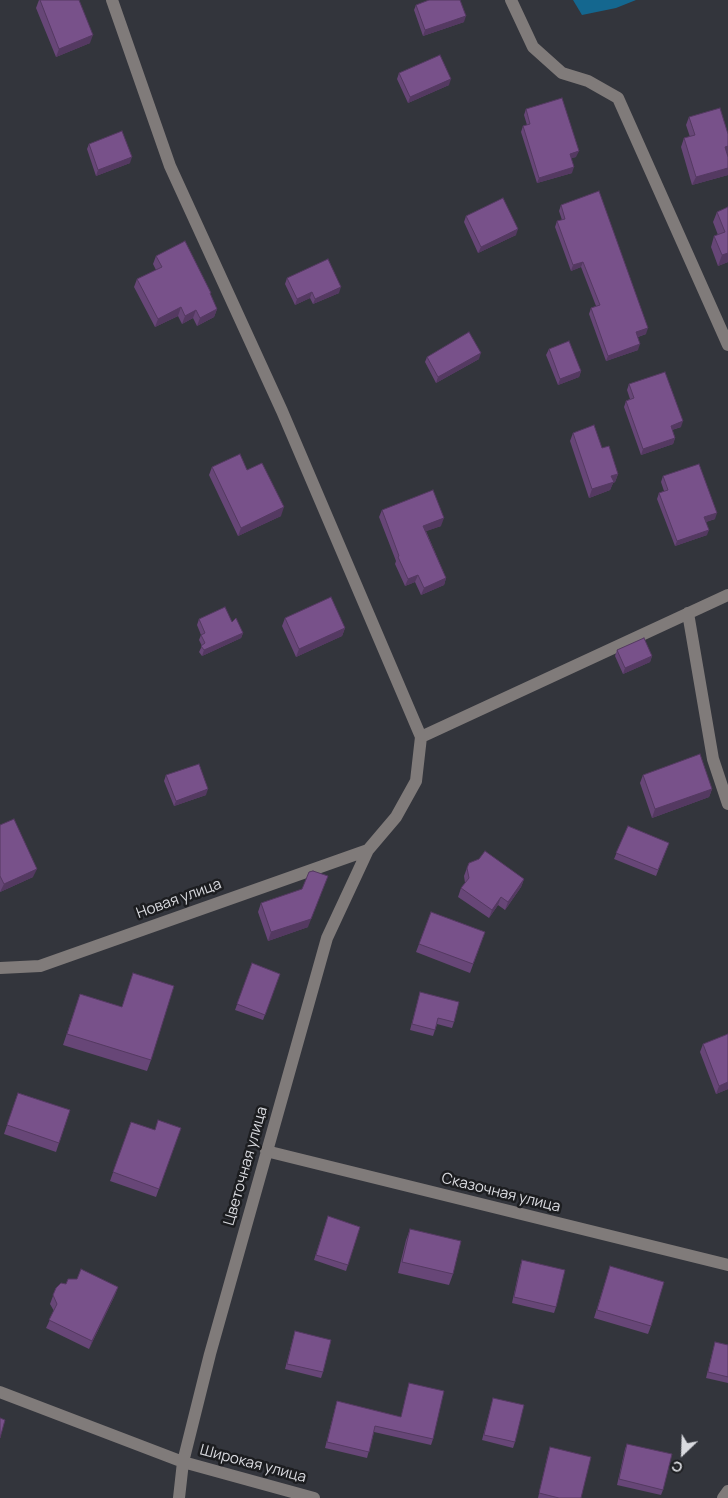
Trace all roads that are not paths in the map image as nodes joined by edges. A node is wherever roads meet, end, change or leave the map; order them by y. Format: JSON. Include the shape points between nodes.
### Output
{"nodes":[{"id":1,"x":112,"y":0,"type":"edge"},
{"id":2,"x":511,"y":0,"type":"edge"},
{"id":3,"x":728,"y":345,"type":"edge"},
{"id":4,"x":728,"y":595,"type":"edge"},
{"id":5,"x":688,"y":613,"type":"junction"},
{"id":6,"x":420,"y":737,"type":"junction"},
{"id":7,"x":728,"y":804,"type":"edge"},
{"id":8,"x":368,"y":850,"type":"junction"},
{"id":9,"x":0,"y":968,"type":"edge"},
{"id":10,"x":266,"y":1151,"type":"junction"},
{"id":11,"x":728,"y":1265,"type":"edge"},
{"id":12,"x":0,"y":1392,"type":"edge"},
{"id":13,"x":183,"y":1462,"type":"junction"},
{"id":14,"x":728,"y":1491,"type":"edge"},
{"id":15,"x":179,"y":1498,"type":"edge"},
{"id":16,"x":314,"y":1498,"type":"edge"},
{"id":17,"x":723,"y":1498,"type":"edge"}],
"edges":[{"from":1,"to":6,"type":"street","via":[[170,166],[282,411]]},
{"from":2,"to":3,"type":"street","via":[[533,47],[562,73],[588,81],[618,98]]},
{"from":4,"to":5,"type":"street"},
{"from":5,"to":6,"type":"street"},
{"from":5,"to":7,"type":"street","via":[[713,759]]},
{"from":6,"to":8,"type":"street","via":[[416,781],[396,817]]},
{"from":8,"to":9,"type":"street","name":"Новая улица","via":[[40,966]]},
{"from":8,"to":10,"type":"street","name":"Цветочная улица","via":[[327,938]]},
{"from":10,"to":11,"type":"street","name":"Сказочная улица"},
{"from":10,"to":13,"type":"street","name":"Цветочная улица"},
{"from":12,"to":13,"type":"street","name":"Широкая улица"},
{"from":13,"to":15,"type":"street","name":"Цветочная улица"},
{"from":13,"to":16,"type":"street","name":"Широкая улица"},
{"from":14,"to":17,"type":"street"}]}
